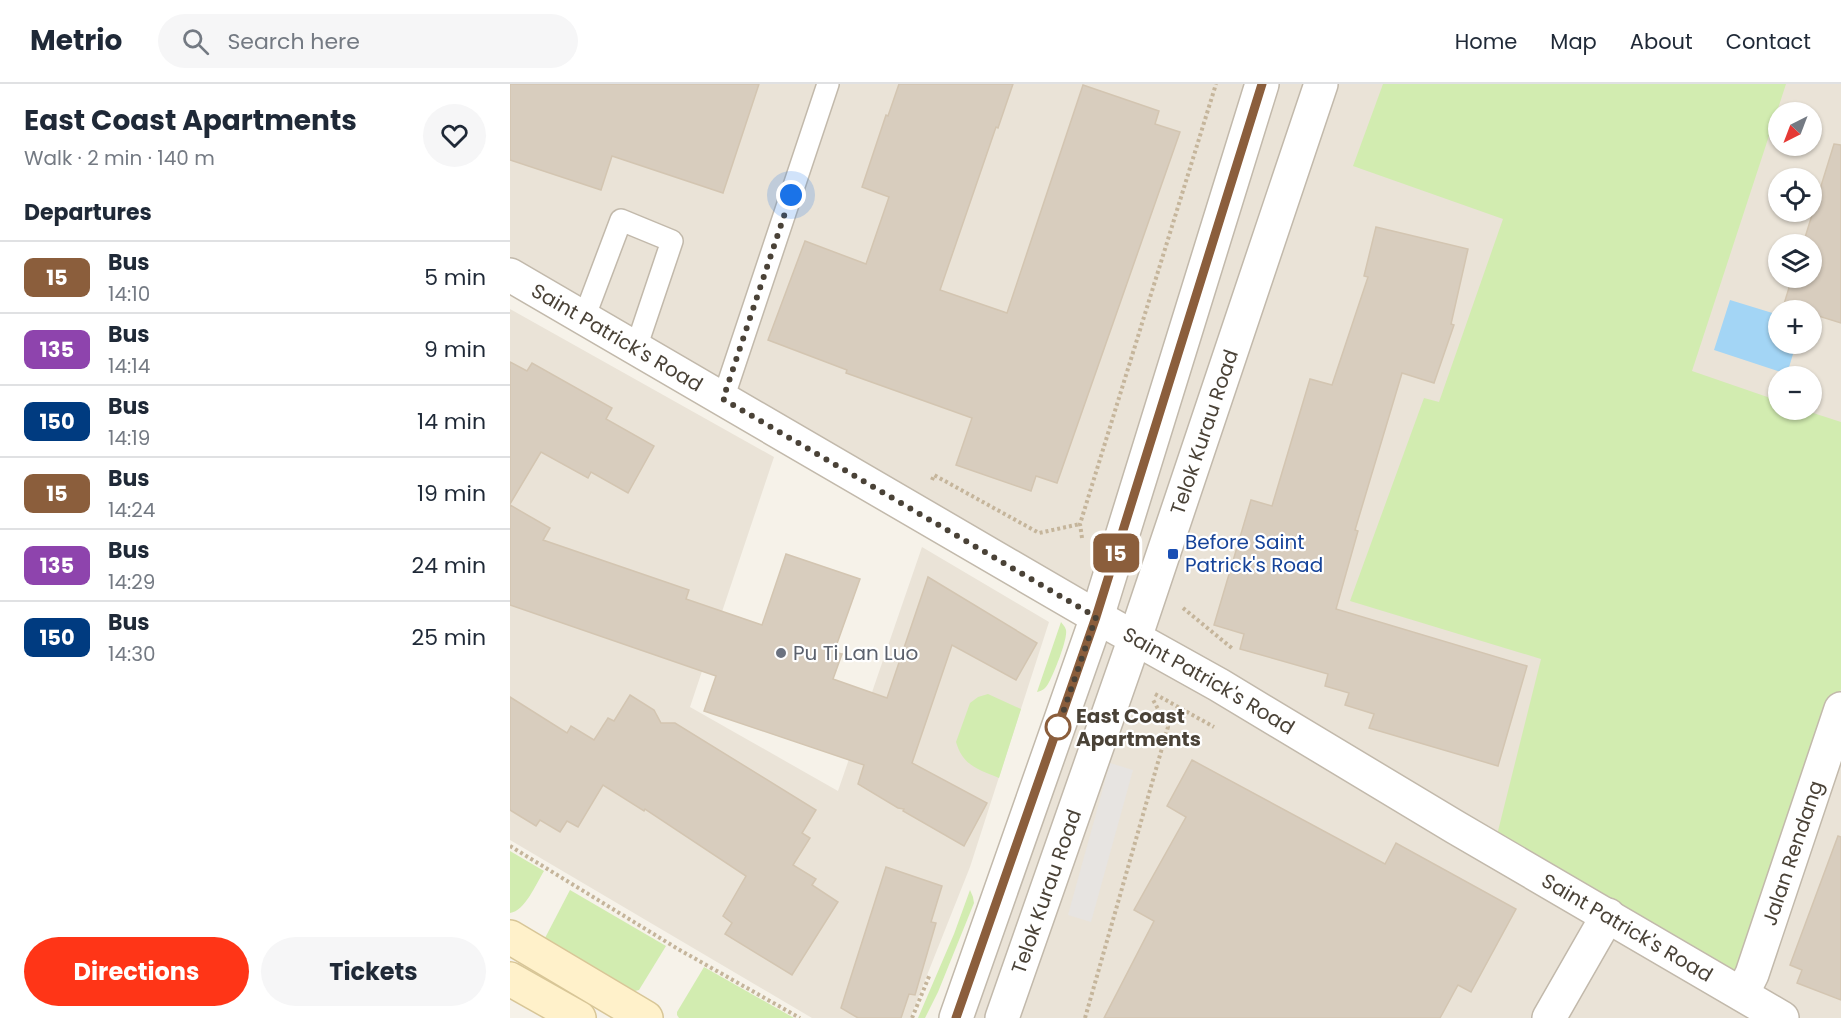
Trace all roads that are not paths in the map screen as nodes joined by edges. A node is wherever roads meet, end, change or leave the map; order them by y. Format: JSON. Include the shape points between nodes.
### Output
{"nodes":[{"id":1,"x":828,"y":84,"type":"edge"},
{"id":2,"x":1262,"y":84,"type":"edge"},
{"id":3,"x":1321,"y":84,"type":"edge"},
{"id":4,"x":510,"y":275,"type":"edge"},
{"id":5,"x":584,"y":318,"type":"junction"},
{"id":6,"x":636,"y":348,"type":"junction"},
{"id":7,"x":723,"y":399,"type":"junction"},
{"id":8,"x":1096,"y":617,"type":"junction"},
{"id":9,"x":1135,"y":638,"type":"junction"},
{"id":10,"x":1841,"y":709,"type":"edge"},
{"id":11,"x":1608,"y":915,"type":"junction"},
{"id":12,"x":510,"y":937,"type":"edge"},
{"id":13,"x":510,"y":979,"type":"edge"},
{"id":14,"x":1742,"y":994,"type":"junction"},
{"id":15,"x":579,"y":1018,"type":"edge"},
{"id":16,"x":646,"y":1018,"type":"edge"},
{"id":17,"x":956,"y":1018,"type":"edge"},
{"id":18,"x":1002,"y":1018,"type":"edge"},
{"id":19,"x":1549,"y":1018,"type":"edge"},
{"id":20,"x":1782,"y":1018,"type":"edge"}],
"edges":[{"from":1,"to":7,"type":"lane"},
{"from":2,"to":8,"type":"street"},
{"from":3,"to":9,"type":"street","name":"Telok Kurau Road"},
{"from":4,"to":5,"type":"street","name":"Saint Patrick's Road"},
{"from":5,"to":6,"type":"street","name":"Saint Patrick's Road"},
{"from":5,"to":6,"type":"lane","via":[[621,220],[672,242]]},
{"from":6,"to":7,"type":"street","name":"Saint Patrick's Road"},
{"from":7,"to":8,"type":"street","name":"Saint Patrick's Road"},
{"from":8,"to":9,"type":"street","name":"Saint Patrick's Road"},
{"from":8,"to":17,"type":"street"},
{"from":9,"to":11,"type":"street","name":"Saint Patrick's Road"},
{"from":9,"to":18,"type":"street","name":"Telok Kurau Road"},
{"from":10,"to":14,"type":"street","name":"Jalan Rendang"},
{"from":11,"to":14,"type":"street","name":"Saint Patrick's Road"},
{"from":11,"to":19,"type":"street"},
{"from":12,"to":16,"type":"main road"},
{"from":13,"to":15,"type":"main road"},
{"from":14,"to":20,"type":"street","name":"Saint Patrick's Road"}]}
